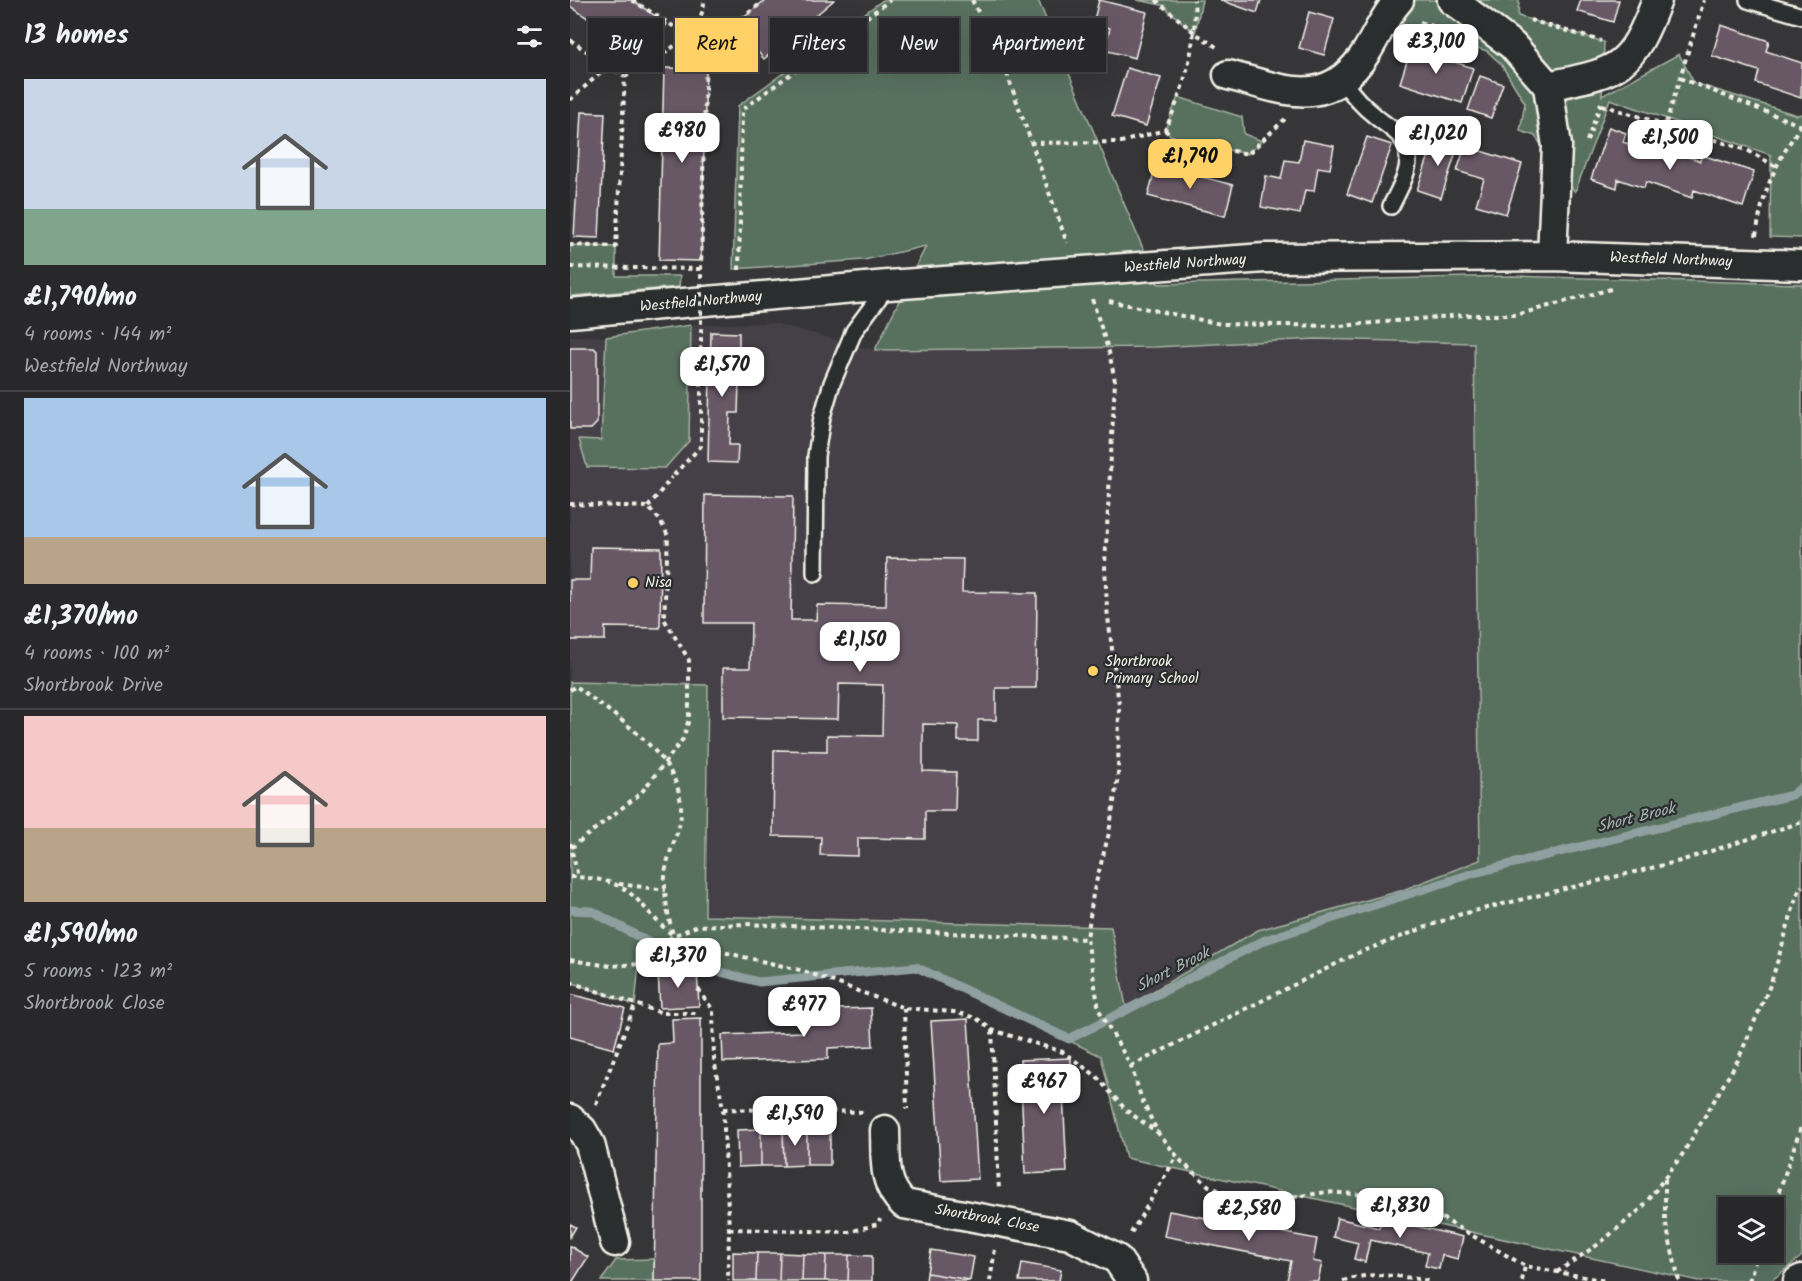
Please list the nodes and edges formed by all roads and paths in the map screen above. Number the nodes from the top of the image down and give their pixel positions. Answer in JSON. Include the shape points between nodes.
{"nodes":[{"id":1,"x":632,"y":0,"type":"edge"},
{"id":2,"x":704,"y":0,"type":"edge"},
{"id":3,"x":765,"y":0,"type":"edge"},
{"id":4,"x":890,"y":0,"type":"edge"},
{"id":5,"x":972,"y":0,"type":"edge"},
{"id":6,"x":1156,"y":0,"type":"edge"},
{"id":7,"x":1194,"y":0,"type":"edge"},
{"id":8,"x":1399,"y":0,"type":"edge"},
{"id":9,"x":1452,"y":0,"type":"edge"},
{"id":10,"x":1657,"y":0,"type":"edge"},
{"id":11,"x":1704,"y":0,"type":"edge"},
{"id":12,"x":1748,"y":0,"type":"edge"},
{"id":13,"x":1802,"y":16,"type":"edge"},
{"id":14,"x":742,"y":18,"type":"edge"},
{"id":15,"x":1528,"y":19,"type":"dead end"},
{"id":16,"x":675,"y":27,"type":"edge"},
{"id":17,"x":1195,"y":33,"type":"junction"},
{"id":18,"x":570,"y":40,"type":"edge"},
{"id":19,"x":588,"y":52,"type":"edge"},
{"id":20,"x":1632,"y":52,"type":"junction"},
{"id":21,"x":601,"y":72,"type":"edge"},
{"id":22,"x":617,"y":72,"type":"edge"},
{"id":23,"x":705,"y":72,"type":"edge"},
{"id":24,"x":1228,"y":75,"type":"joint"},
{"id":25,"x":625,"y":77,"type":"junction"},
{"id":26,"x":1680,"y":78,"type":"junction"},
{"id":27,"x":1342,"y":80,"type":"junction"},
{"id":28,"x":1548,"y":86,"type":"junction"},
{"id":29,"x":1304,"y":92,"type":"junction"},
{"id":30,"x":570,"y":100,"type":"edge"},
{"id":31,"x":1601,"y":104,"type":"dead end"},
{"id":32,"x":1666,"y":123,"type":"junction"},
{"id":33,"x":1801,"y":126,"type":"edge"},
{"id":34,"x":1165,"y":130,"type":"junction"},
{"id":35,"x":1030,"y":143,"type":"junction"},
{"id":36,"x":1775,"y":166,"type":"junction"},
{"id":37,"x":1391,"y":206,"type":"dead end"},
{"id":38,"x":570,"y":245,"type":"edge"},
{"id":39,"x":1552,"y":256,"type":"junction"},
{"id":40,"x":1752,"y":263,"type":"junction"},
{"id":41,"x":1802,"y":265,"type":"edge"},
{"id":42,"x":570,"y":267,"type":"edge"},
{"id":43,"x":701,"y":269,"type":"junction"},
{"id":44,"x":1078,"y":271,"type":"junction"},
{"id":45,"x":888,"y":285,"type":"junction"},
{"id":46,"x":1613,"y":289,"type":"dead end"},
{"id":47,"x":739,"y":298,"type":"junction"},
{"id":48,"x":570,"y":313,"type":"edge"},
{"id":49,"x":570,"y":504,"type":"edge"},
{"id":50,"x":648,"y":507,"type":"junction"},
{"id":51,"x":815,"y":573,"type":"dead end"},
{"id":52,"x":570,"y":690,"type":"edge"},
{"id":53,"x":664,"y":761,"type":"junction"},
{"id":54,"x":1802,"y":822,"type":"edge"},
{"id":55,"x":571,"y":846,"type":"edge"},
{"id":56,"x":570,"y":877,"type":"edge"},
{"id":57,"x":578,"y":878,"type":"junction"},
{"id":58,"x":618,"y":884,"type":"junction"},
{"id":59,"x":1802,"y":886,"type":"edge"},
{"id":60,"x":666,"y":890,"type":"junction"},
{"id":61,"x":673,"y":936,"type":"junction"},
{"id":62,"x":1087,"y":939,"type":"junction"},
{"id":63,"x":570,"y":960,"type":"edge"},
{"id":64,"x":570,"y":982,"type":"edge"},
{"id":65,"x":698,"y":989,"type":"dead end"},
{"id":66,"x":635,"y":1005,"type":"junction"},
{"id":67,"x":904,"y":1008,"type":"junction"},
{"id":68,"x":697,"y":1013,"type":"dead end"},
{"id":69,"x":992,"y":1030,"type":"junction"},
{"id":70,"x":1131,"y":1066,"type":"junction"},
{"id":71,"x":723,"y":1109,"type":"junction"},
{"id":72,"x":1802,"y":1124,"type":"edge"},
{"id":73,"x":576,"y":1125,"type":"edge"},
{"id":74,"x":885,"y":1130,"type":"junction"},
{"id":75,"x":1158,"y":1133,"type":"junction"},
{"id":76,"x":1177,"y":1156,"type":"junction"},
{"id":77,"x":1665,"y":1178,"type":"junction"},
{"id":78,"x":893,"y":1194,"type":"junction"},
{"id":79,"x":1777,"y":1197,"type":"edge"},
{"id":80,"x":1000,"y":1220,"type":"junction"},
{"id":81,"x":729,"y":1229,"type":"junction"},
{"id":82,"x":615,"y":1242,"type":"dead end"},
{"id":83,"x":1755,"y":1263,"type":"edge"},
{"id":84,"x":1526,"y":1266,"type":"junction"},
{"id":85,"x":1124,"y":1270,"type":"edge"},
{"id":86,"x":1556,"y":1272,"type":"junction"},
{"id":87,"x":1802,"y":1278,"type":"edge"},
{"id":88,"x":728,"y":1281,"type":"edge"},
{"id":89,"x":1343,"y":1281,"type":"edge"},
{"id":90,"x":1430,"y":1281,"type":"edge"},
{"id":91,"x":1522,"y":1281,"type":"edge"},
{"id":92,"x":1606,"y":1281,"type":"edge"},
{"id":93,"x":1679,"y":1281,"type":"edge"},
{"id":94,"x":1749,"y":1281,"type":"edge"},
{"id":95,"x":1798,"y":1281,"type":"edge"}],
"edges":[{"from":1,"to":16,"type":"path","bridge":true},
{"from":2,"to":25,"type":"path","via":[[699,20],[670,51]]},
{"from":3,"to":14,"type":"path"},
{"from":4,"to":47,"type":"path","via":[[742,110]]},
{"from":5,"to":35,"type":"path","via":[[1001,57]]},
{"from":6,"to":17,"type":"path"},
{"from":7,"to":17,"type":"path"},
{"from":8,"to":27,"type":"street","via":[[1366,52]]},
{"from":9,"to":28,"type":"street","via":[[1512,45]]},
{"from":10,"to":20,"type":"street"},
{"from":11,"to":26,"type":"path"},
{"from":12,"to":13,"type":"lane"},
{"from":15,"to":20,"type":"path"},
{"from":17,"to":24,"type":"path","via":[[1231,57]]},
{"from":17,"to":34,"type":"path"},
{"from":18,"to":19,"type":"path"},
{"from":20,"to":28,"type":"street","via":[[1605,74]]},
{"from":21,"to":30,"type":"path"},
{"from":22,"to":25,"type":"path"},
{"from":23,"to":43,"type":"path","bridge":true},
{"from":24,"to":29,"type":"street"},
{"from":25,"to":38,"type":"path","via":[[616,247]]},
{"from":26,"to":32,"type":"path"},
{"from":26,"to":33,"type":"path"},
{"from":27,"to":29,"type":"street","via":[[1322,90]]},
{"from":27,"to":37,"type":"lane","via":[[1355,98],[1406,142],[1404,178]]},
{"from":28,"to":39,"type":"street","via":[[1557,146]]},
{"from":29,"to":34,"type":"path","via":[[1299,106],[1248,154],[1174,139]]},
{"from":31,"to":32,"type":"path"},
{"from":32,"to":36,"type":"path","via":[[1747,150]]},
{"from":33,"to":36,"type":"path"},
{"from":34,"to":35,"type":"path","via":[[1121,142]]},
{"from":35,"to":44,"type":"path"},
{"from":36,"to":40,"type":"path","via":[[1762,195]]},
{"from":39,"to":40,"type":"street","name":"Westfield Northway"},
{"from":39,"to":44,"type":"street","name":"Westfield Northway","via":[[1265,258]]},
{"from":40,"to":41,"type":"street","name":"Westfield Northway"},
{"from":42,"to":43,"type":"path"},
{"from":43,"to":50,"type":"path","bridge":true,"via":[[701,446]]},
{"from":44,"to":45,"type":"street","name":"Westfield Northway"},
{"from":45,"to":47,"type":"street","name":"Westfield Northway"},
{"from":45,"to":51,"type":"lane","via":[[854,331],[822,417],[816,456]]},
{"from":46,"to":62,"type":"path","via":[[1516,315],[1462,315],[1341,326],[1221,324],[1092,297],[1115,381],[1105,565],[1119,705],[1118,776]]},
{"from":47,"to":48,"type":"street","name":"Westfield Northway"},
{"from":49,"to":50,"type":"path"},
{"from":50,"to":53,"type":"path","via":[[668,536],[664,619],[689,660],[689,719],[683,739]]},
{"from":52,"to":53,"type":"path","via":[[576,686]]},
{"from":53,"to":55,"type":"path","via":[[641,793]]},
{"from":53,"to":60,"type":"path","via":[[681,800],[680,821],[665,874]]},
{"from":54,"to":70,"type":"path","via":[[1680,861],[1458,915],[1358,953]]},
{"from":55,"to":57,"type":"path"},
{"from":56,"to":57,"type":"path"},
{"from":57,"to":58,"type":"path"},
{"from":58,"to":60,"type":"path"},
{"from":58,"to":61,"type":"path","via":[[640,900]]},
{"from":59,"to":77,"type":"path","via":[[1771,983],[1738,1060]]},
{"from":60,"to":61,"type":"path"},
{"from":61,"to":62,"type":"path","via":[[697,926],[745,924]]},
{"from":61,"to":63,"type":"path","via":[[639,964],[610,966]]},
{"from":61,"to":67,"type":"path","via":[[684,943],[804,971]]},
{"from":62,"to":70,"type":"path","via":[[1099,1010]]},
{"from":64,"to":66,"type":"path"},
{"from":65,"to":71,"type":"path","via":[[713,1010],[714,1059]]},
{"from":66,"to":68,"type":"path","via":[[662,1013]]},
{"from":66,"to":73,"type":"path","via":[[609,1074]]},
{"from":67,"to":69,"type":"path","via":[[965,1015]]},
{"from":67,"to":74,"type":"path","via":[[908,1130]]},
{"from":69,"to":75,"type":"path","via":[[1063,1052],[1095,1075],[1127,1112]]},
{"from":69,"to":80,"type":"path"},
{"from":70,"to":75,"type":"path"},
{"from":71,"to":74,"type":"path","via":[[885,1112]]},
{"from":71,"to":81,"type":"path"},
{"from":72,"to":79,"type":"path"},
{"from":73,"to":82,"type":"street","via":[[590,1144]]},
{"from":74,"to":78,"type":"street","via":[[886,1172]]},
{"from":75,"to":76,"type":"path"},
{"from":76,"to":84,"type":"path","via":[[1209,1186],[1235,1197],[1280,1198],[1327,1192],[1380,1196],[1435,1214]]},
{"from":76,"to":85,"type":"path"},
{"from":77,"to":86,"type":"path","via":[[1642,1208],[1600,1243]]},
{"from":77,"to":93,"type":"path","via":[[1665,1220]]},
{"from":78,"to":80,"type":"street","name":"Shortbrook Close","via":[[904,1204],[920,1208]]},
{"from":78,"to":81,"type":"path","via":[[878,1224],[849,1232]]},
{"from":80,"to":85,"type":"street","name":"Shortbrook Close","via":[[1070,1235]]},
{"from":81,"to":88,"type":"path"},
{"from":83,"to":94,"type":"path"},
{"from":84,"to":86,"type":"path"},
{"from":84,"to":91,"type":"path"},
{"from":86,"to":92,"type":"path"},
{"from":87,"to":95,"type":"street"},
{"from":89,"to":90,"type":"path","via":[[1366,1275]]}]}
